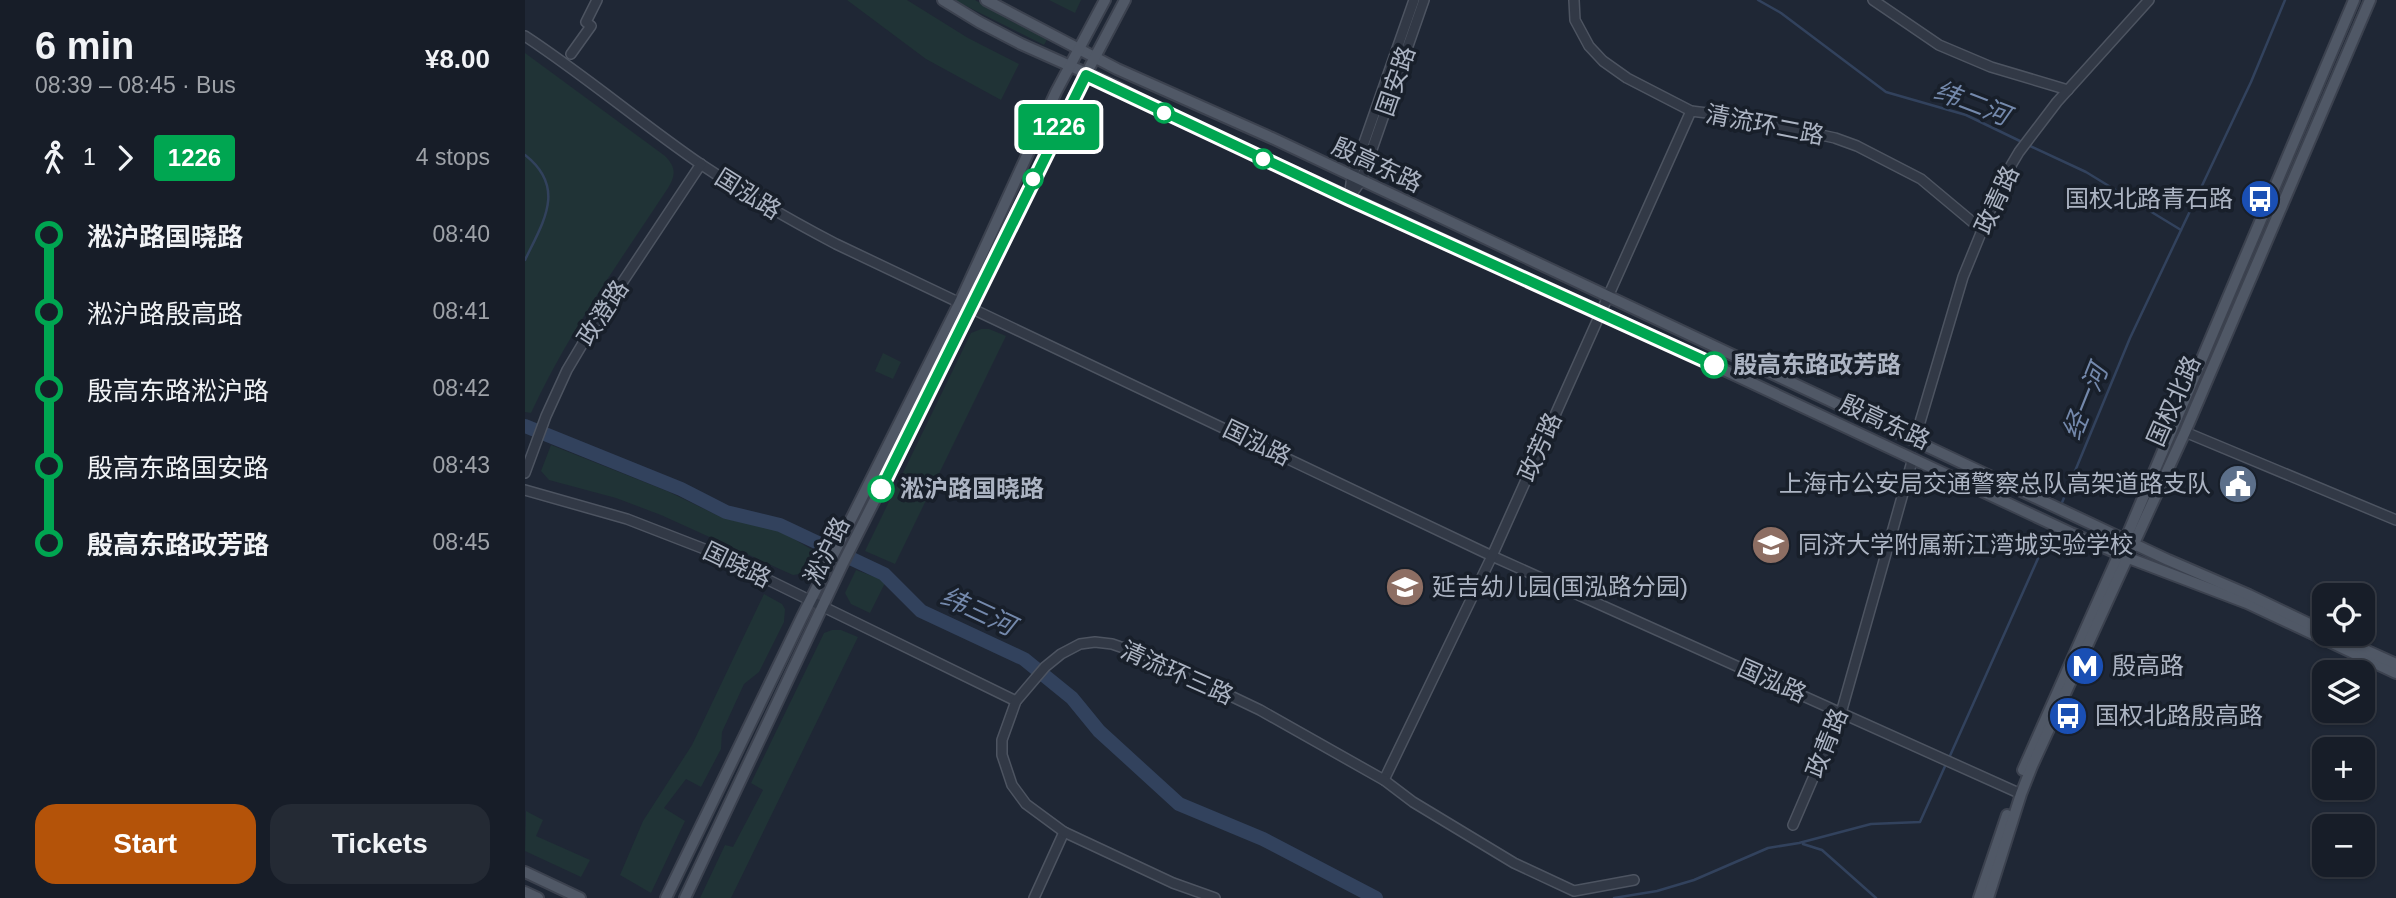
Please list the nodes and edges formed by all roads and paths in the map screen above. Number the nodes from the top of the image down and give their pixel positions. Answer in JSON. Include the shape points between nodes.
{"nodes":[{"id":1,"x":597,"y":0,"type":"edge"},
{"id":2,"x":943,"y":0,"type":"edge"},
{"id":3,"x":986,"y":0,"type":"edge"},
{"id":4,"x":1105,"y":0,"type":"edge"},
{"id":5,"x":1125,"y":0,"type":"edge"},
{"id":6,"x":1414,"y":0,"type":"edge"},
{"id":7,"x":1424,"y":0,"type":"edge"},
{"id":8,"x":1873,"y":0,"type":"edge"},
{"id":9,"x":2150,"y":0,"type":"edge"},
{"id":10,"x":2354,"y":0,"type":"edge"},
{"id":11,"x":2369,"y":0,"type":"edge"},
{"id":12,"x":1574,"y":3,"type":"edge"},
{"id":13,"x":525,"y":36,"type":"edge"},
{"id":14,"x":1080,"y":49,"type":"junction"},
{"id":15,"x":571,"y":54,"type":"dead end"},
{"id":16,"x":1096,"y":57,"type":"junction"},
{"id":17,"x":1070,"y":67,"type":"junction"},
{"id":18,"x":1086,"y":75,"type":"junction"},
{"id":19,"x":2068,"y":90,"type":"junction"},
{"id":20,"x":1691,"y":111,"type":"junction"},
{"id":21,"x":701,"y":164,"type":"junction"},
{"id":22,"x":1357,"y":179,"type":"junction"},
{"id":23,"x":1349,"y":199,"type":"junction"},
{"id":24,"x":1982,"y":230,"type":"junction"},
{"id":25,"x":1609,"y":297,"type":"junction"},
{"id":26,"x":960,"y":302,"type":"junction"},
{"id":27,"x":972,"y":307,"type":"junction"},
{"id":28,"x":1602,"y":313,"type":"junction"},
{"id":29,"x":2185,"y":432,"type":"junction"},
{"id":30,"x":1915,"y":439,"type":"junction"},
{"id":31,"x":1913,"y":458,"type":"junction"},
{"id":32,"x":525,"y":473,"type":"edge"},
{"id":33,"x":525,"y":490,"type":"edge"},
{"id":34,"x":2396,"y":520,"type":"edge"},
{"id":35,"x":2129,"y":540,"type":"junction"},
{"id":36,"x":1492,"y":556,"type":"junction"},
{"id":37,"x":2122,"y":556,"type":"junction"},
{"id":38,"x":810,"y":600,"type":"junction"},
{"id":39,"x":823,"y":606,"type":"junction"},
{"id":40,"x":2312,"y":625,"type":"edge"},
{"id":41,"x":2356,"y":646,"type":"edge"},
{"id":42,"x":2396,"y":664,"type":"edge"},
{"id":43,"x":2396,"y":673,"type":"edge"},
{"id":44,"x":1016,"y":702,"type":"junction"},
{"id":45,"x":1842,"y":713,"type":"junction"},
{"id":46,"x":1384,"y":780,"type":"junction"},
{"id":47,"x":2018,"y":793,"type":"junction"},
{"id":48,"x":1793,"y":825,"type":"dead end"},
{"id":49,"x":1064,"y":832,"type":"junction"},
{"id":50,"x":525,"y":872,"type":"edge"},
{"id":51,"x":1634,"y":880,"type":"dead end"},
{"id":52,"x":525,"y":892,"type":"edge"},
{"id":53,"x":538,"y":898,"type":"edge"},
{"id":54,"x":580,"y":898,"type":"edge"},
{"id":55,"x":666,"y":898,"type":"edge"},
{"id":56,"x":685,"y":898,"type":"edge"},
{"id":57,"x":1034,"y":898,"type":"edge"},
{"id":58,"x":1215,"y":898,"type":"edge"},
{"id":59,"x":1979,"y":898,"type":"edge"},
{"id":60,"x":1988,"y":898,"type":"edge"}],
"edges":[{"from":1,"to":15,"type":"street","via":[[586,22],[591,26]]},
{"from":2,"to":17,"type":"main road","name":"殷高东路"},
{"from":3,"to":14,"type":"main road","name":"殷高东路"},
{"from":4,"to":14,"type":"main road","name":"淞沪路"},
{"from":5,"to":16,"type":"main road","name":"淞沪路"},
{"from":6,"to":22,"type":"street","name":"国安路"},
{"from":7,"to":22,"type":"street","name":"国安路"},
{"from":8,"to":19,"type":"street","via":[[1939,45],[1991,67]]},
{"from":9,"to":19,"type":"street","name":"政青路"},
{"from":10,"to":35,"type":"main road","name":"国权北路"},
{"from":11,"to":29,"type":"main road","name":"国权北路"},
{"from":12,"to":20,"type":"street","name":"清流环二路","via":[[1576,20],[1603,61]]},
{"from":13,"to":21,"type":"street","name":"国泓路"},
{"from":14,"to":16,"type":"main road","name":"殷高东路"},
{"from":14,"to":17,"type":"main road","name":"淞沪路"},
{"from":16,"to":18,"type":"main road","name":"淞沪路"},
{"from":16,"to":22,"type":"main road","name":"殷高东路"},
{"from":17,"to":18,"type":"main road","name":"殷高东路"},
{"from":17,"to":26,"type":"main road","name":"淞沪路"},
{"from":18,"to":23,"type":"main road","name":"殷高东路"},
{"from":18,"to":27,"type":"main road","name":"淞沪路"},
{"from":19,"to":24,"type":"street","name":"政青路","via":[[2019,152]]},
{"from":20,"to":24,"type":"street","name":"清流环二路","via":[[1739,117],[1857,146],[1921,179]]},
{"from":20,"to":25,"type":"street","name":"政芳路"},
{"from":21,"to":26,"type":"street","name":"国泓路","via":[[797,224]]},
{"from":21,"to":32,"type":"street","name":"政澄路","via":[[567,370]]},
{"from":22,"to":23,"type":"street","name":"国安路"},
{"from":22,"to":25,"type":"main road","name":"殷高东路"},
{"from":23,"to":28,"type":"main road","name":"殷高东路"},
{"from":24,"to":30,"type":"street","name":"政青路","via":[[1963,277]]},
{"from":25,"to":28,"type":"street","name":"政芳路"},
{"from":25,"to":30,"type":"main road","name":"殷高东路"},
{"from":26,"to":27,"type":"street","name":"国泓路"},
{"from":26,"to":38,"type":"main road","name":"淞沪路"},
{"from":27,"to":36,"type":"street","name":"国泓路"},
{"from":27,"to":39,"type":"main road","name":"淞沪路"},
{"from":28,"to":31,"type":"main road","name":"殷高东路"},
{"from":28,"to":36,"type":"street","name":"政芳路"},
{"from":29,"to":34,"type":"street"},
{"from":29,"to":35,"type":"main road","name":"国权北路"},
{"from":30,"to":35,"type":"main road","name":"殷高东路"},
{"from":31,"to":37,"type":"main road","name":"殷高东路"},
{"from":31,"to":45,"type":"street","name":"政青路"},
{"from":33,"to":38,"type":"street","name":"国晓路","via":[[668,533]]},
{"from":35,"to":37,"type":"main road","name":"国权北路"},
{"from":35,"to":40,"type":"main road"},
{"from":36,"to":45,"type":"street","name":"国泓路"},
{"from":36,"to":46,"type":"street","name":"政芳路"},
{"from":37,"to":43,"type":"main road","via":[[2247,603]]},
{"from":37,"to":47,"type":"main road","name":"国权北路"},
{"from":38,"to":39,"type":"street","name":"国晓路"},
{"from":38,"to":55,"type":"main road","name":"淞沪路"},
{"from":39,"to":44,"type":"street","name":"国晓路"},
{"from":39,"to":56,"type":"main road","name":"淞沪路"},
{"from":41,"to":42,"type":"main road"},
{"from":44,"to":46,"type":"street","name":"清流环三路","via":[[1061,654],[1080,644],[1112,644],[1260,710]]},
{"from":44,"to":49,"type":"street","name":"清流环三路","via":[[1002,740],[1004,764],[1026,804]]},
{"from":45,"to":47,"type":"street","name":"国泓路"},
{"from":45,"to":48,"type":"street","name":"政青路"},
{"from":46,"to":51,"type":"street","name":"清流环三路","via":[[1514,863],[1574,891]]},
{"from":47,"to":59,"type":"main road","name":"国权北路"},
{"from":47,"to":60,"type":"main road","name":"国权北路"},
{"from":49,"to":57,"type":"street"},
{"from":49,"to":58,"type":"street","name":"清流环三路"},
{"from":50,"to":54,"type":"main road"},
{"from":52,"to":53,"type":"main road"}]}
